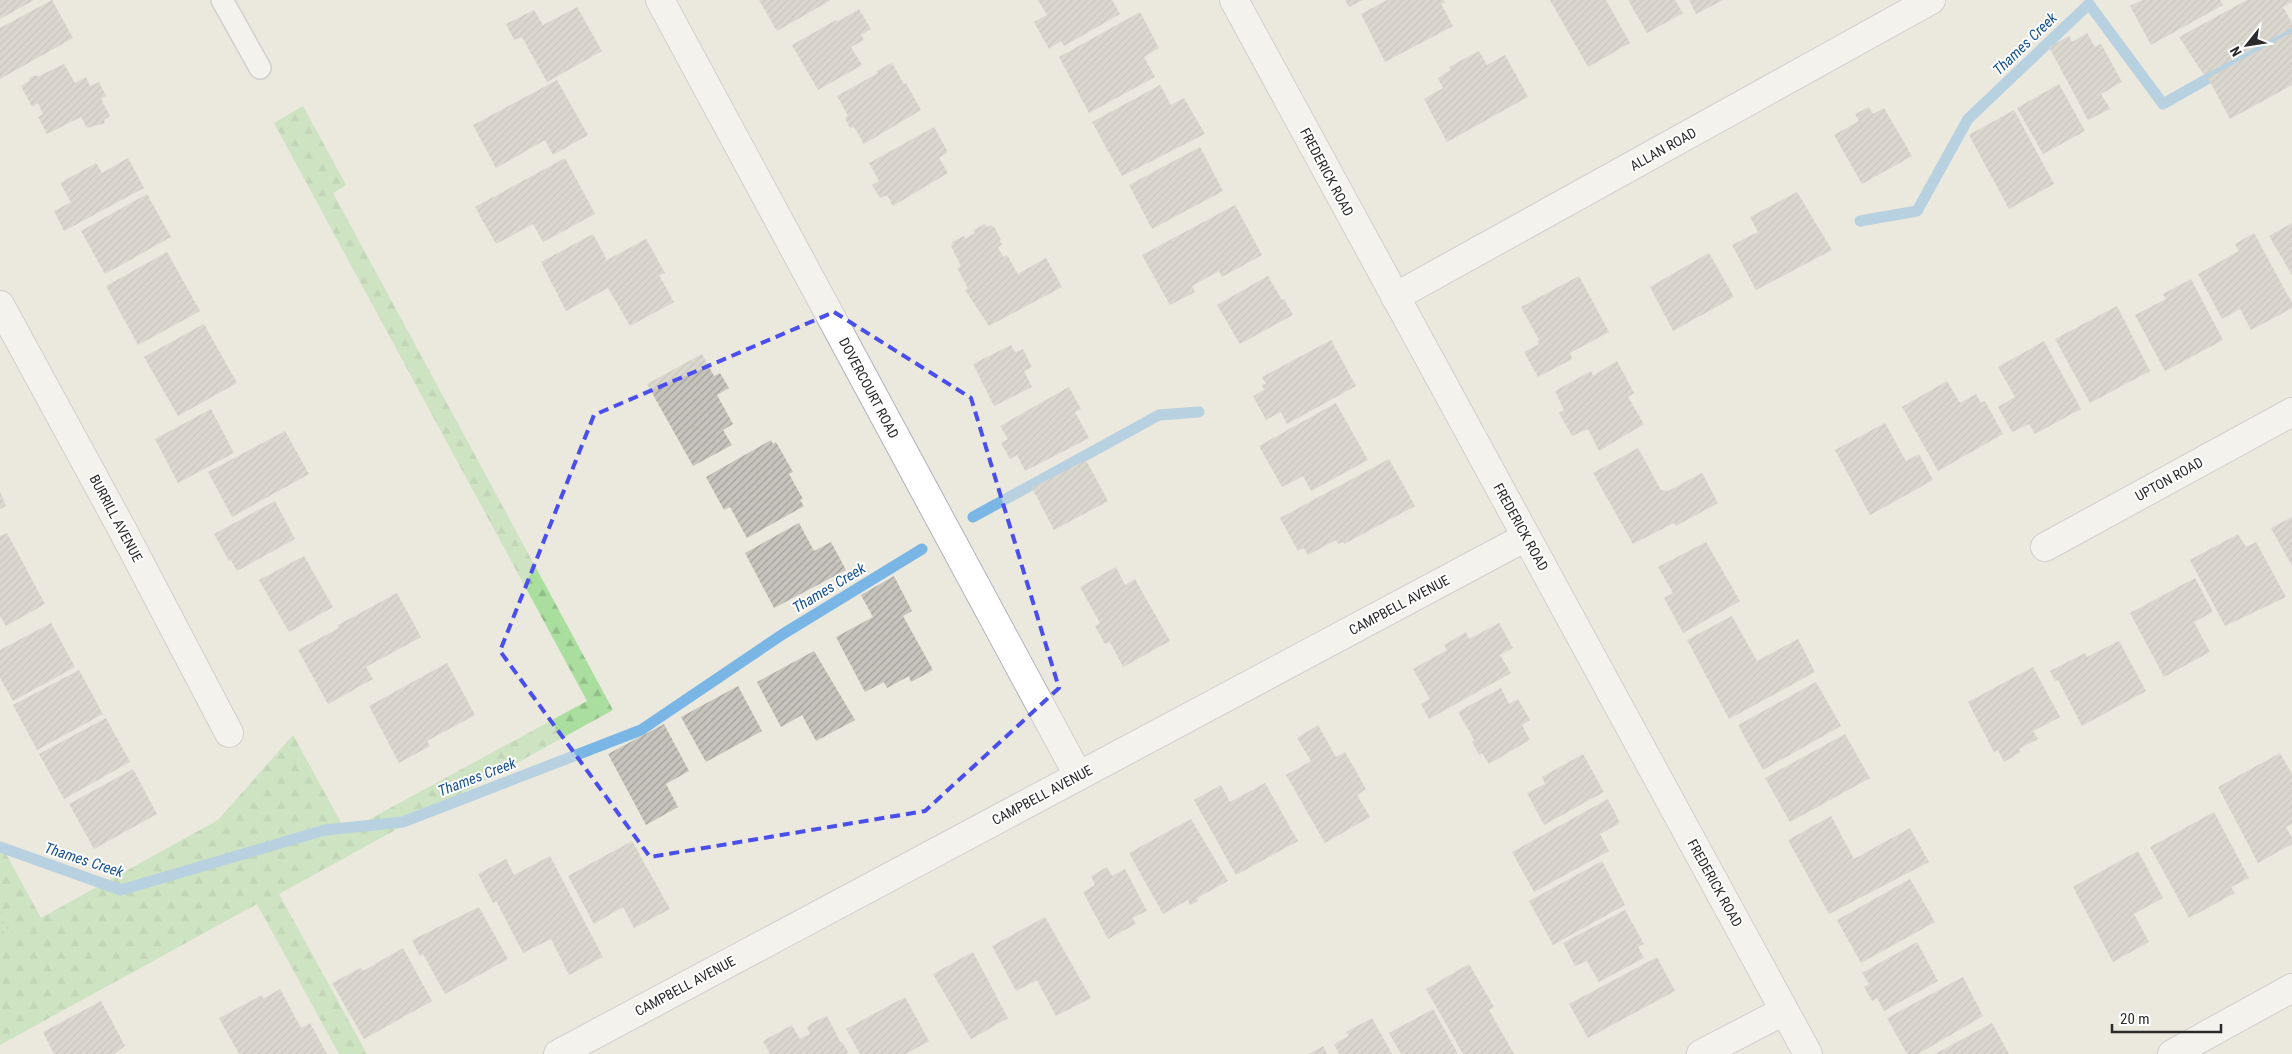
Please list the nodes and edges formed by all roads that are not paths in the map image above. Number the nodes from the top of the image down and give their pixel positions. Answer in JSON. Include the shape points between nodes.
{"nodes":[{"id":1,"x":222,"y":0,"type":"edge"},
{"id":2,"x":660,"y":0,"type":"edge"},
{"id":3,"x":1234,"y":0,"type":"edge"},
{"id":4,"x":1931,"y":0,"type":"edge"},
{"id":5,"x":260,"y":68,"type":"dead end"},
{"id":6,"x":1395,"y":297,"type":"junction"},
{"id":7,"x":0,"y":305,"type":"edge"},
{"id":8,"x":2292,"y":412,"type":"edge"},
{"id":9,"x":1526,"y":537,"type":"junction"},
{"id":10,"x":2045,"y":547,"type":"dead end"},
{"id":11,"x":229,"y":733,"type":"dead end"},
{"id":12,"x":1078,"y":775,"type":"junction"},
{"id":13,"x":2292,"y":988,"type":"edge"},
{"id":14,"x":1784,"y":1011,"type":"junction"},
{"id":15,"x":558,"y":1054,"type":"edge"},
{"id":16,"x":1701,"y":1054,"type":"edge"},
{"id":17,"x":1808,"y":1054,"type":"edge"},
{"id":18,"x":2172,"y":1054,"type":"edge"}],
"edges":[{"from":1,"to":5,"type":"lane"},
{"from":2,"to":12,"type":"street","name":"DOVERCOURT ROAD"},
{"from":3,"to":6,"type":"street","name":"FREDERICK ROAD"},
{"from":4,"to":6,"type":"street","name":"ALLAN ROAD"},
{"from":6,"to":9,"type":"street","name":"FREDERICK ROAD"},
{"from":7,"to":11,"type":"street","name":"BURRILL AVENUE"},
{"from":8,"to":10,"type":"street","name":"UPTON ROAD"},
{"from":9,"to":12,"type":"street","name":"CAMPBELL AVENUE"},
{"from":9,"to":14,"type":"street","name":"FREDERICK ROAD"},
{"from":12,"to":15,"type":"street","name":"CAMPBELL AVENUE"},
{"from":13,"to":18,"type":"street"},
{"from":14,"to":16,"type":"street"},
{"from":14,"to":17,"type":"street","name":"FREDERICK ROAD"}]}
